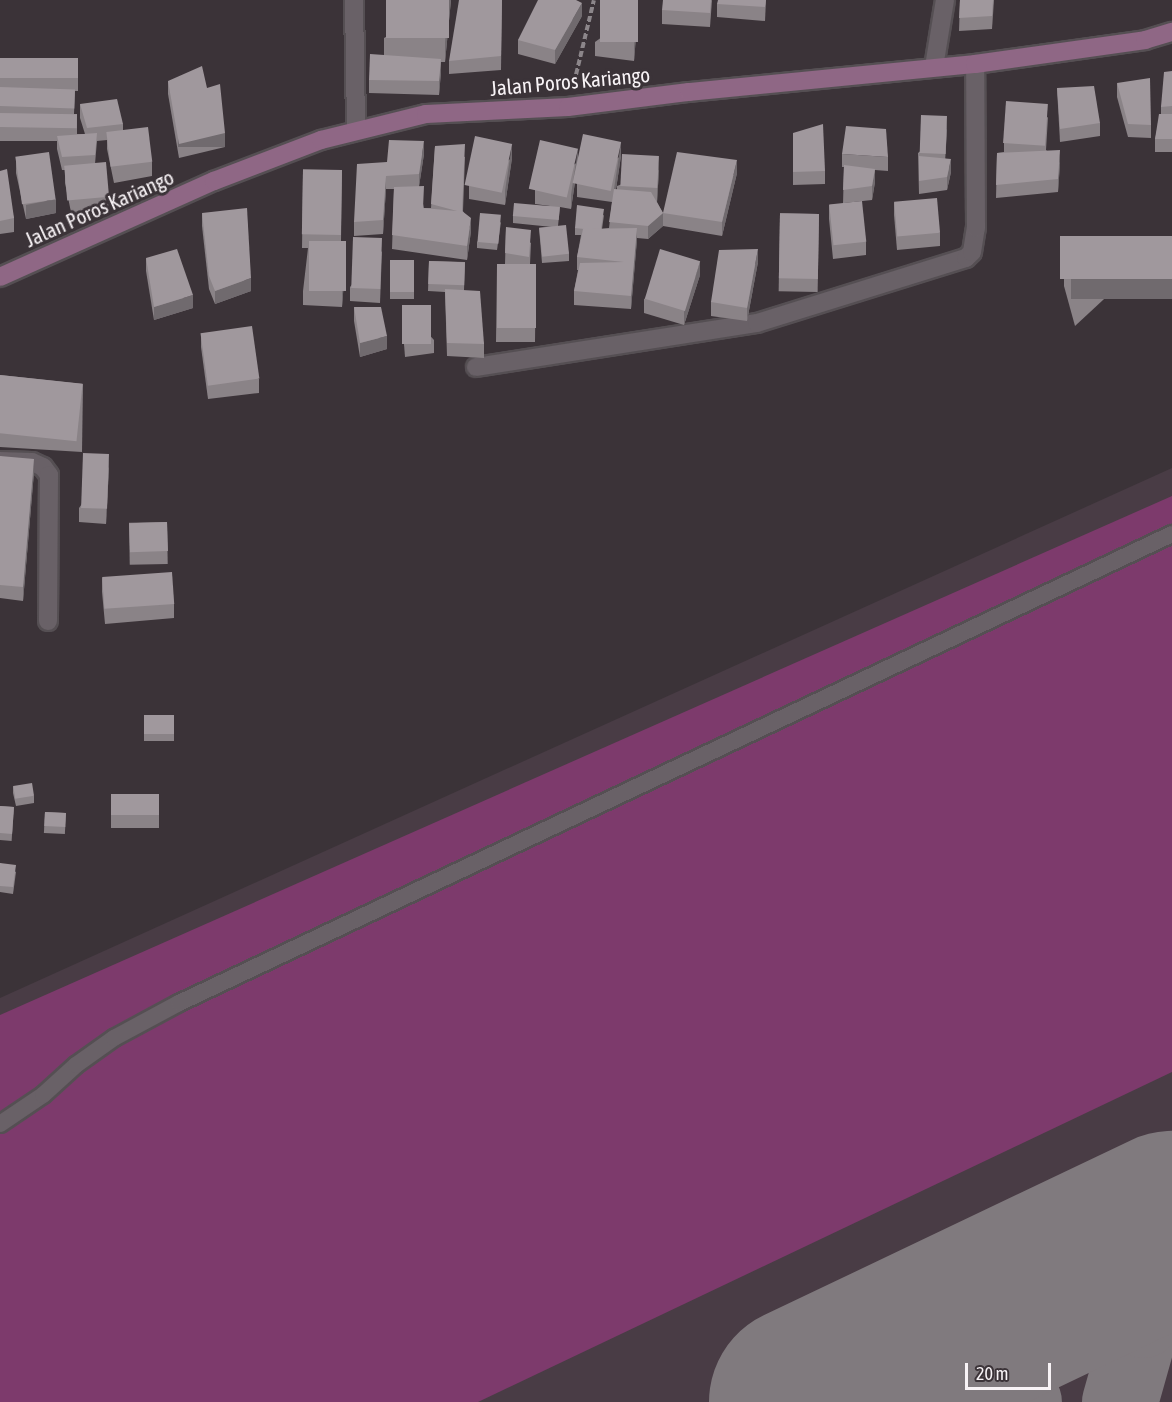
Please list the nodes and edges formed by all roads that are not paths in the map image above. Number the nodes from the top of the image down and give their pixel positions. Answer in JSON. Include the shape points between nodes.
{"nodes":[{"id":1,"x":354,"y":0,"type":"edge"},
{"id":2,"x":945,"y":0,"type":"edge"},
{"id":3,"x":1172,"y":32,"type":"edge"},
{"id":4,"x":975,"y":64,"type":"junction"},
{"id":5,"x":934,"y":67,"type":"junction"},
{"id":6,"x":356,"y":129,"type":"junction"},
{"id":7,"x":0,"y":277,"type":"edge"},
{"id":8,"x":476,"y":367,"type":"dead end"},
{"id":9,"x":0,"y":461,"type":"edge"},
{"id":10,"x":1172,"y":534,"type":"edge"},
{"id":11,"x":48,"y":621,"type":"dead end"},
{"id":12,"x":0,"y":1124,"type":"edge"}],
"edges":[{"from":1,"to":6,"type":"street"},
{"from":2,"to":5,"type":"street"},
{"from":3,"to":4,"type":"main road","name":"Jalan Poros Kariango","via":[[1145,40]]},
{"from":4,"to":5,"type":"main road","name":"Jalan Poros Kariango"},
{"from":4,"to":8,"type":"street","via":[[976,228],[972,252],[966,258],[757,323]]},
{"from":5,"to":6,"type":"main road","name":"Jalan Poros Kariango","via":[[568,107],[426,114]]},
{"from":6,"to":7,"type":"main road","name":"Jalan Poros Kariango","via":[[214,181]]},
{"from":9,"to":11,"type":"street","via":[[32,462],[49,475]]},
{"from":10,"to":12,"type":"lane","via":[[178,1004],[114,1038]]}]}
